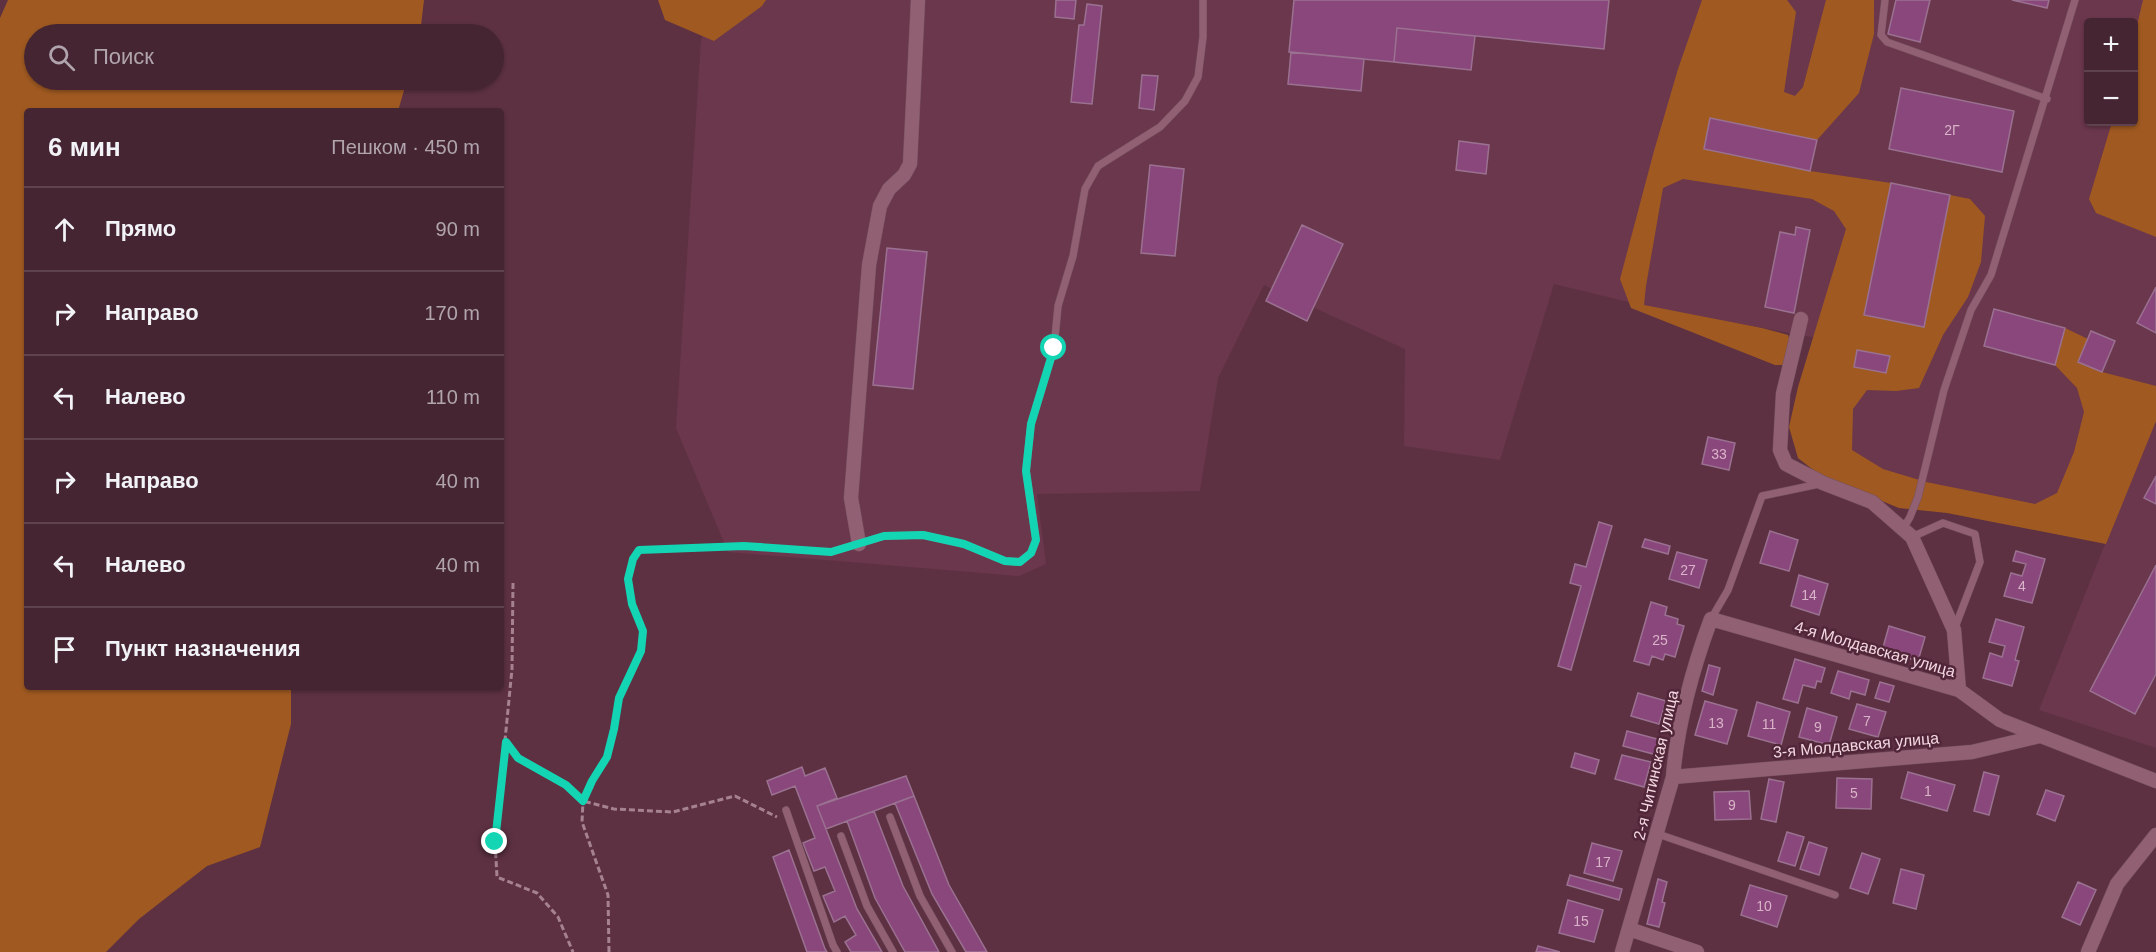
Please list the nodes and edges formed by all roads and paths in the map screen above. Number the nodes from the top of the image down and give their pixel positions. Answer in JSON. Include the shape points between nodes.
{"nodes":[{"id":1,"x":918,"y":0,"type":"edge"},
{"id":2,"x":1203,"y":0,"type":"edge"},
{"id":3,"x":1885,"y":0,"type":"edge"},
{"id":4,"x":2075,"y":0,"type":"edge"},
{"id":5,"x":2047,"y":99,"type":"junction"},
{"id":6,"x":1801,"y":319,"type":"dead end"},
{"id":7,"x":1823,"y":483,"type":"junction"},
{"id":8,"x":1907,"y":533,"type":"junction"},
{"id":9,"x":859,"y":544,"type":"junction"},
{"id":10,"x":831,"y":552,"type":"joint"},
{"id":11,"x":513,"y":583,"type":"dead end"},
{"id":12,"x":1711,"y":619,"type":"junction"},
{"id":13,"x":1954,"y":630,"type":"junction"},
{"id":14,"x":1959,"y":690,"type":"junction"},
{"id":15,"x":2040,"y":736,"type":"junction"},
{"id":16,"x":506,"y":742,"type":"junction"},
{"id":17,"x":1673,"y":777,"type":"junction"},
{"id":18,"x":2156,"y":781,"type":"edge"},
{"id":19,"x":583,"y":801,"type":"junction"},
{"id":20,"x":786,"y":810,"type":"dead end"},
{"id":21,"x":890,"y":817,"type":"dead end"},
{"id":22,"x":790,"y":823,"type":"junction"},
{"id":23,"x":1658,"y":834,"type":"junction"},
{"id":24,"x":2156,"y":835,"type":"edge"},
{"id":25,"x":841,"y":836,"type":"dead end"},
{"id":26,"x":1835,"y":895,"type":"dead end"},
{"id":27,"x":1629,"y":929,"type":"junction"},
{"id":28,"x":573,"y":952,"type":"edge"},
{"id":29,"x":609,"y":952,"type":"edge"},
{"id":30,"x":837,"y":952,"type":"edge"},
{"id":31,"x":893,"y":952,"type":"edge"},
{"id":32,"x":952,"y":952,"type":"edge"},
{"id":33,"x":1622,"y":952,"type":"edge"},
{"id":34,"x":1697,"y":952,"type":"edge"},
{"id":35,"x":2088,"y":952,"type":"edge"}],
"edges":[{"from":1,"to":9,"type":"street","via":[[910,164],[880,206],[869,265],[851,498]]},
{"from":2,"to":9,"type":"lane","via":[[1198,77],[1185,101],[1160,126],[1098,166],[1085,189],[1073,256],[1058,306],[1054,348],[1031,424],[1026,471],[1036,540],[1031,553],[1020,562],[1005,561],[964,544],[923,535],[884,536]]},
{"from":3,"to":5,"type":"lane","via":[[1881,35],[1887,42]]},
{"from":4,"to":5,"type":"lane"},
{"from":5,"to":8,"type":"lane","via":[[1991,275],[1971,310],[1944,390]]},
{"from":6,"to":7,"type":"street","via":[[1783,394],[1780,450],[1786,464]]},
{"from":7,"to":8,"type":"street","via":[[1872,502]]},
{"from":7,"to":12,"type":"lane","via":[[1762,496],[1728,590]]},
{"from":8,"to":13,"type":"street"},
{"from":8,"to":13,"type":"lane","via":[[1943,523],[1975,534],[1980,562]]},
{"from":9,"to":10,"type":"lane"},
{"from":10,"to":19,"type":"path","via":[[744,546],[639,550],[628,579],[632,604],[643,631],[641,651],[619,698],[607,757]]},
{"from":11,"to":16,"type":"path"},
{"from":12,"to":14,"type":"street","name":"4-я Молдавская улица"},
{"from":12,"to":17,"type":"street","name":"2-я Читинская улица","via":[[1687,701]]},
{"from":13,"to":14,"type":"street"},
{"from":14,"to":15,"type":"street","name":"4-я Молдавская улица","via":[[2000,720]]},
{"from":15,"to":17,"type":"street","name":"3-я Молдавская улица","via":[[1972,752]]},
{"from":15,"to":18,"type":"street","name":"4-я Молдавская улица"},
{"from":16,"to":19,"type":"path","via":[[518,758],[566,785]]},
{"from":16,"to":28,"type":"path","via":[[495,842],[497,877],[537,893],[558,917]]},
{"from":17,"to":23,"type":"street","name":"2-я Читинская улица"},
{"from":19,"to":22,"type":"path","via":[[614,809],[673,812],[735,796]]},
{"from":19,"to":29,"type":"path","via":[[582,822],[608,895]]},
{"from":20,"to":22,"type":"lane"},
{"from":21,"to":32,"type":"lane","via":[[920,896]]},
{"from":22,"to":30,"type":"lane"},
{"from":23,"to":26,"type":"lane"},
{"from":23,"to":27,"type":"street","name":"2-я Читинская улица"},
{"from":24,"to":35,"type":"street","via":[[2118,884]]},
{"from":25,"to":31,"type":"lane","via":[[867,906]]},
{"from":27,"to":33,"type":"street","name":"2-я Читинская улица"},
{"from":27,"to":34,"type":"street"}]}
